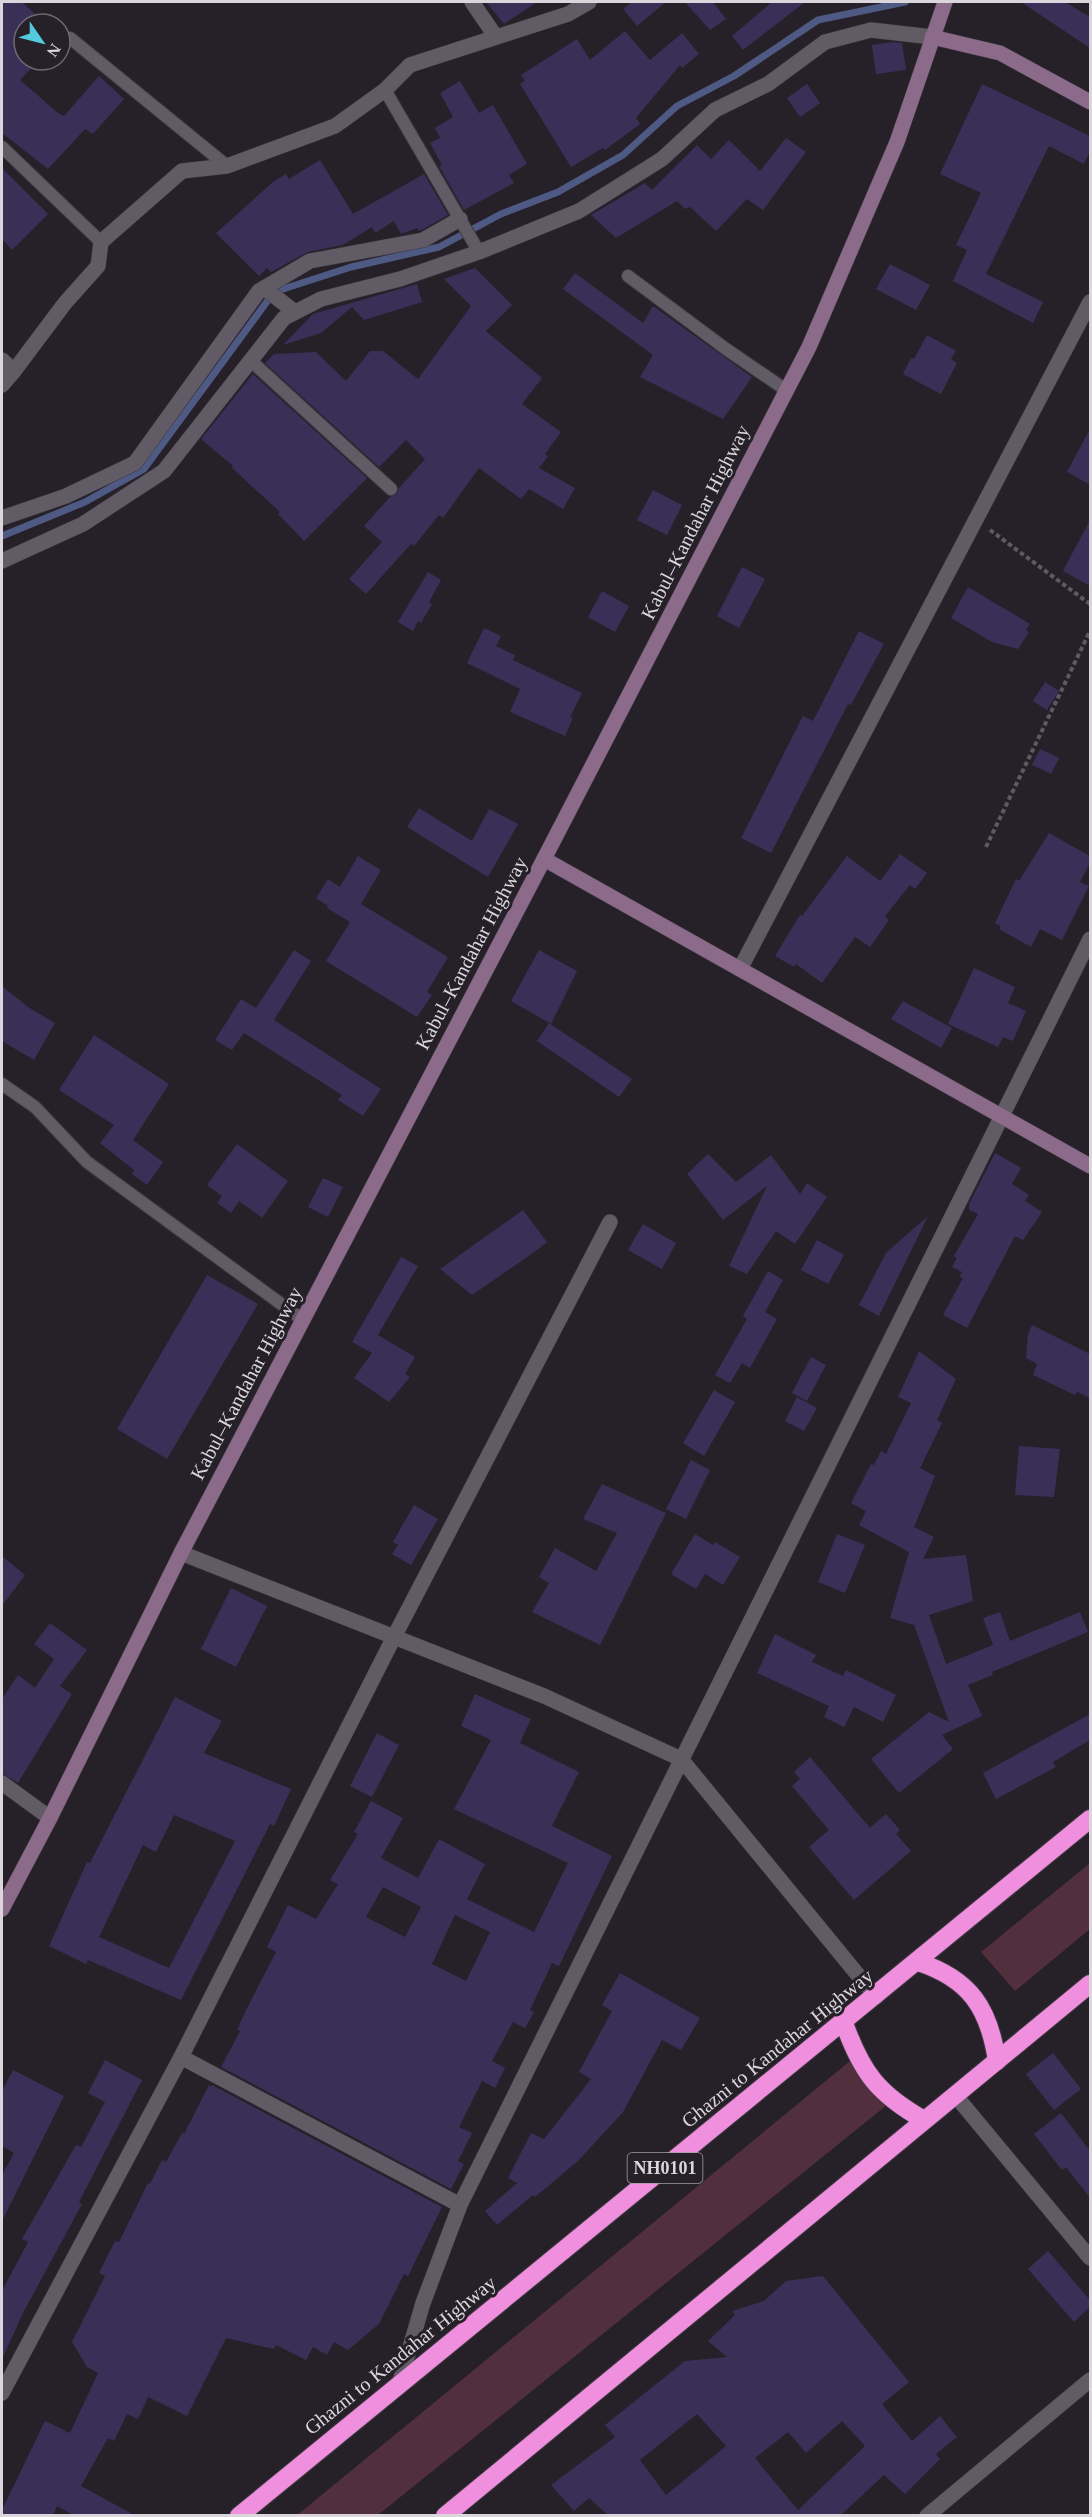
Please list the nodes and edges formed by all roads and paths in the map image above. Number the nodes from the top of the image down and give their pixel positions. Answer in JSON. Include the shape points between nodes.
{"nodes":[{"id":1,"x":472,"y":2,"type":"edge"},
{"id":2,"x":588,"y":2,"type":"edge"},
{"id":3,"x":945,"y":2,"type":"edge"},
{"id":4,"x":496,"y":37,"type":"junction"},
{"id":5,"x":932,"y":37,"type":"junction"},
{"id":6,"x":72,"y":40,"type":"edge"},
{"id":7,"x":385,"y":90,"type":"junction"},
{"id":8,"x":1090,"y":102,"type":"edge"},
{"id":9,"x":2,"y":147,"type":"edge"},
{"id":10,"x":227,"y":166,"type":"junction"},
{"id":11,"x":460,"y":219,"type":"junction"},
{"id":12,"x":101,"y":242,"type":"junction"},
{"id":13,"x":477,"y":248,"type":"junction"},
{"id":14,"x":628,"y":276,"type":"dead end"},
{"id":15,"x":264,"y":288,"type":"junction"},
{"id":16,"x":1090,"y":302,"type":"edge"},
{"id":17,"x":295,"y":312,"type":"junction"},
{"id":18,"x":2,"y":360,"type":"edge"},
{"id":19,"x":250,"y":360,"type":"junction"},
{"id":20,"x":14,"y":371,"type":"junction"},
{"id":21,"x":2,"y":385,"type":"edge"},
{"id":22,"x":786,"y":390,"type":"junction"},
{"id":23,"x":135,"y":463,"type":"junction"},
{"id":24,"x":151,"y":480,"type":"junction"},
{"id":25,"x":391,"y":489,"type":"dead end"},
{"id":26,"x":2,"y":518,"type":"edge"},
{"id":27,"x":976,"y":520,"type":"junction"},
{"id":28,"x":2,"y":561,"type":"edge"},
{"id":29,"x":1090,"y":604,"type":"edge"},
{"id":30,"x":1090,"y":631,"type":"edge"},
{"id":31,"x":986,"y":847,"type":"dead end"},
{"id":32,"x":544,"y":859,"type":"junction"},
{"id":33,"x":1090,"y":939,"type":"edge"},
{"id":34,"x":740,"y":969,"type":"junction"},
{"id":35,"x":2,"y":1084,"type":"edge"},
{"id":36,"x":1003,"y":1117,"type":"junction"},
{"id":37,"x":1090,"y":1166,"type":"edge"},
{"id":38,"x":610,"y":1222,"type":"dead end"},
{"id":39,"x":303,"y":1320,"type":"junction"},
{"id":40,"x":181,"y":1553,"type":"junction"},
{"id":41,"x":394,"y":1637,"type":"junction"},
{"id":42,"x":681,"y":1760,"type":"junction"},
{"id":43,"x":2,"y":1783,"type":"edge"},
{"id":44,"x":50,"y":1818,"type":"junction"},
{"id":45,"x":1090,"y":1820,"type":"edge"},
{"id":46,"x":2,"y":1909,"type":"edge"},
{"id":47,"x":918,"y":1962,"type":"junction"},
{"id":48,"x":1090,"y":1984,"type":"edge"},
{"id":49,"x":876,"y":1997,"type":"junction"},
{"id":50,"x":844,"y":2023,"type":"junction"},
{"id":51,"x":181,"y":2057,"type":"junction"},
{"id":52,"x":997,"y":2061,"type":"junction"},
{"id":53,"x":955,"y":2095,"type":"junction"},
{"id":54,"x":924,"y":2120,"type":"junction"},
{"id":55,"x":460,"y":2205,"type":"junction"},
{"id":56,"x":1090,"y":2258,"type":"edge"},
{"id":57,"x":1090,"y":2380,"type":"edge"},
{"id":58,"x":399,"y":2385,"type":"junction"},
{"id":59,"x":2,"y":2393,"type":"edge"},
{"id":60,"x":239,"y":2516,"type":"edge"},
{"id":61,"x":445,"y":2516,"type":"edge"},
{"id":62,"x":927,"y":2516,"type":"edge"}],
"edges":[{"from":1,"to":4,"type":"street"},
{"from":2,"to":4,"type":"street","via":[[568,14]]},
{"from":3,"to":5,"type":"main road","name":"Kabul–Kandahar Highway"},
{"from":4,"to":7,"type":"street","via":[[410,66]]},
{"from":5,"to":8,"type":"main road","via":[[1000,54]]},
{"from":5,"to":13,"type":"street","via":[[871,30],[825,42],[768,84],[715,110],[662,159],[579,211]]},
{"from":5,"to":22,"type":"main road","name":"Kabul–Kandahar Highway","via":[[897,142]]},
{"from":6,"to":10,"type":"lane"},
{"from":7,"to":10,"type":"street","via":[[335,126]]},
{"from":7,"to":11,"type":"lane"},
{"from":9,"to":12,"type":"lane"},
{"from":10,"to":12,"type":"street","via":[[182,171]]},
{"from":11,"to":13,"type":"lane"},
{"from":11,"to":15,"type":"street","via":[[423,240],[310,261]]},
{"from":12,"to":20,"type":"street","via":[[98,266]]},
{"from":13,"to":17,"type":"street","via":[[400,279],[321,299]]},
{"from":14,"to":22,"type":"lane"},
{"from":15,"to":17,"type":"street"},
{"from":15,"to":23,"type":"street"},
{"from":16,"to":27,"type":"street"},
{"from":17,"to":19,"type":"street","via":[[284,318]]},
{"from":18,"to":20,"type":"street"},
{"from":19,"to":24,"type":"street","via":[[164,471]]},
{"from":19,"to":25,"type":"lane"},
{"from":20,"to":21,"type":"street"},
{"from":22,"to":32,"type":"main road","name":"Kabul–Kandahar Highway"},
{"from":23,"to":24,"type":"street"},
{"from":23,"to":26,"type":"street","via":[[66,496]]},
{"from":24,"to":28,"type":"street","via":[[84,524]]},
{"from":27,"to":29,"type":"path"},
{"from":27,"to":34,"type":"street"},
{"from":30,"to":31,"type":"path"},
{"from":32,"to":34,"type":"main road"},
{"from":32,"to":39,"type":"main road","name":"Kabul–Kandahar Highway"},
{"from":33,"to":36,"type":"street"},
{"from":34,"to":36,"type":"main road"},
{"from":35,"to":39,"type":"lane","via":[[35,1107],[87,1162]]},
{"from":36,"to":37,"type":"main road"},
{"from":36,"to":42,"type":"street"},
{"from":38,"to":41,"type":"street"},
{"from":39,"to":40,"type":"main road","name":"Kabul–Kandahar Highway"},
{"from":40,"to":41,"type":"street"},
{"from":40,"to":44,"type":"main road","name":"Kabul–Kandahar Highway"},
{"from":41,"to":42,"type":"street","via":[[543,1696]]},
{"from":41,"to":51,"type":"street"},
{"from":42,"to":49,"type":"street"},
{"from":42,"to":55,"type":"street"},
{"from":43,"to":44,"type":"street"},
{"from":44,"to":46,"type":"main road","name":"Kabul–Kandahar Highway"},
{"from":45,"to":47,"type":"highway","name":"Ghazni to Kandahar Highway","number":"NH0101"},
{"from":47,"to":49,"type":"highway","name":"Ghazni to Kandahar Highway","number":"NH0101"},
{"from":47,"to":52,"type":"highway","via":[[943,1970],[964,1987],[992,2032]]},
{"from":48,"to":52,"type":"highway"},
{"from":49,"to":50,"type":"highway","name":"Ghazni to Kandahar Highway","number":"NH0101"},
{"from":50,"to":54,"type":"highway","via":[[856,2055],[875,2084],[901,2107]]},
{"from":50,"to":58,"type":"highway","name":"Ghazni to Kandahar Highway","number":"NH0101"},
{"from":51,"to":55,"type":"street"},
{"from":51,"to":59,"type":"street"},
{"from":52,"to":53,"type":"highway"},
{"from":53,"to":54,"type":"highway"},
{"from":53,"to":56,"type":"street"},
{"from":54,"to":61,"type":"highway"},
{"from":55,"to":58,"type":"street","via":[[423,2303]]},
{"from":57,"to":62,"type":"street"},
{"from":58,"to":60,"type":"highway","name":"Ghazni to Kandahar Highway","number":"NH0101"}]}
